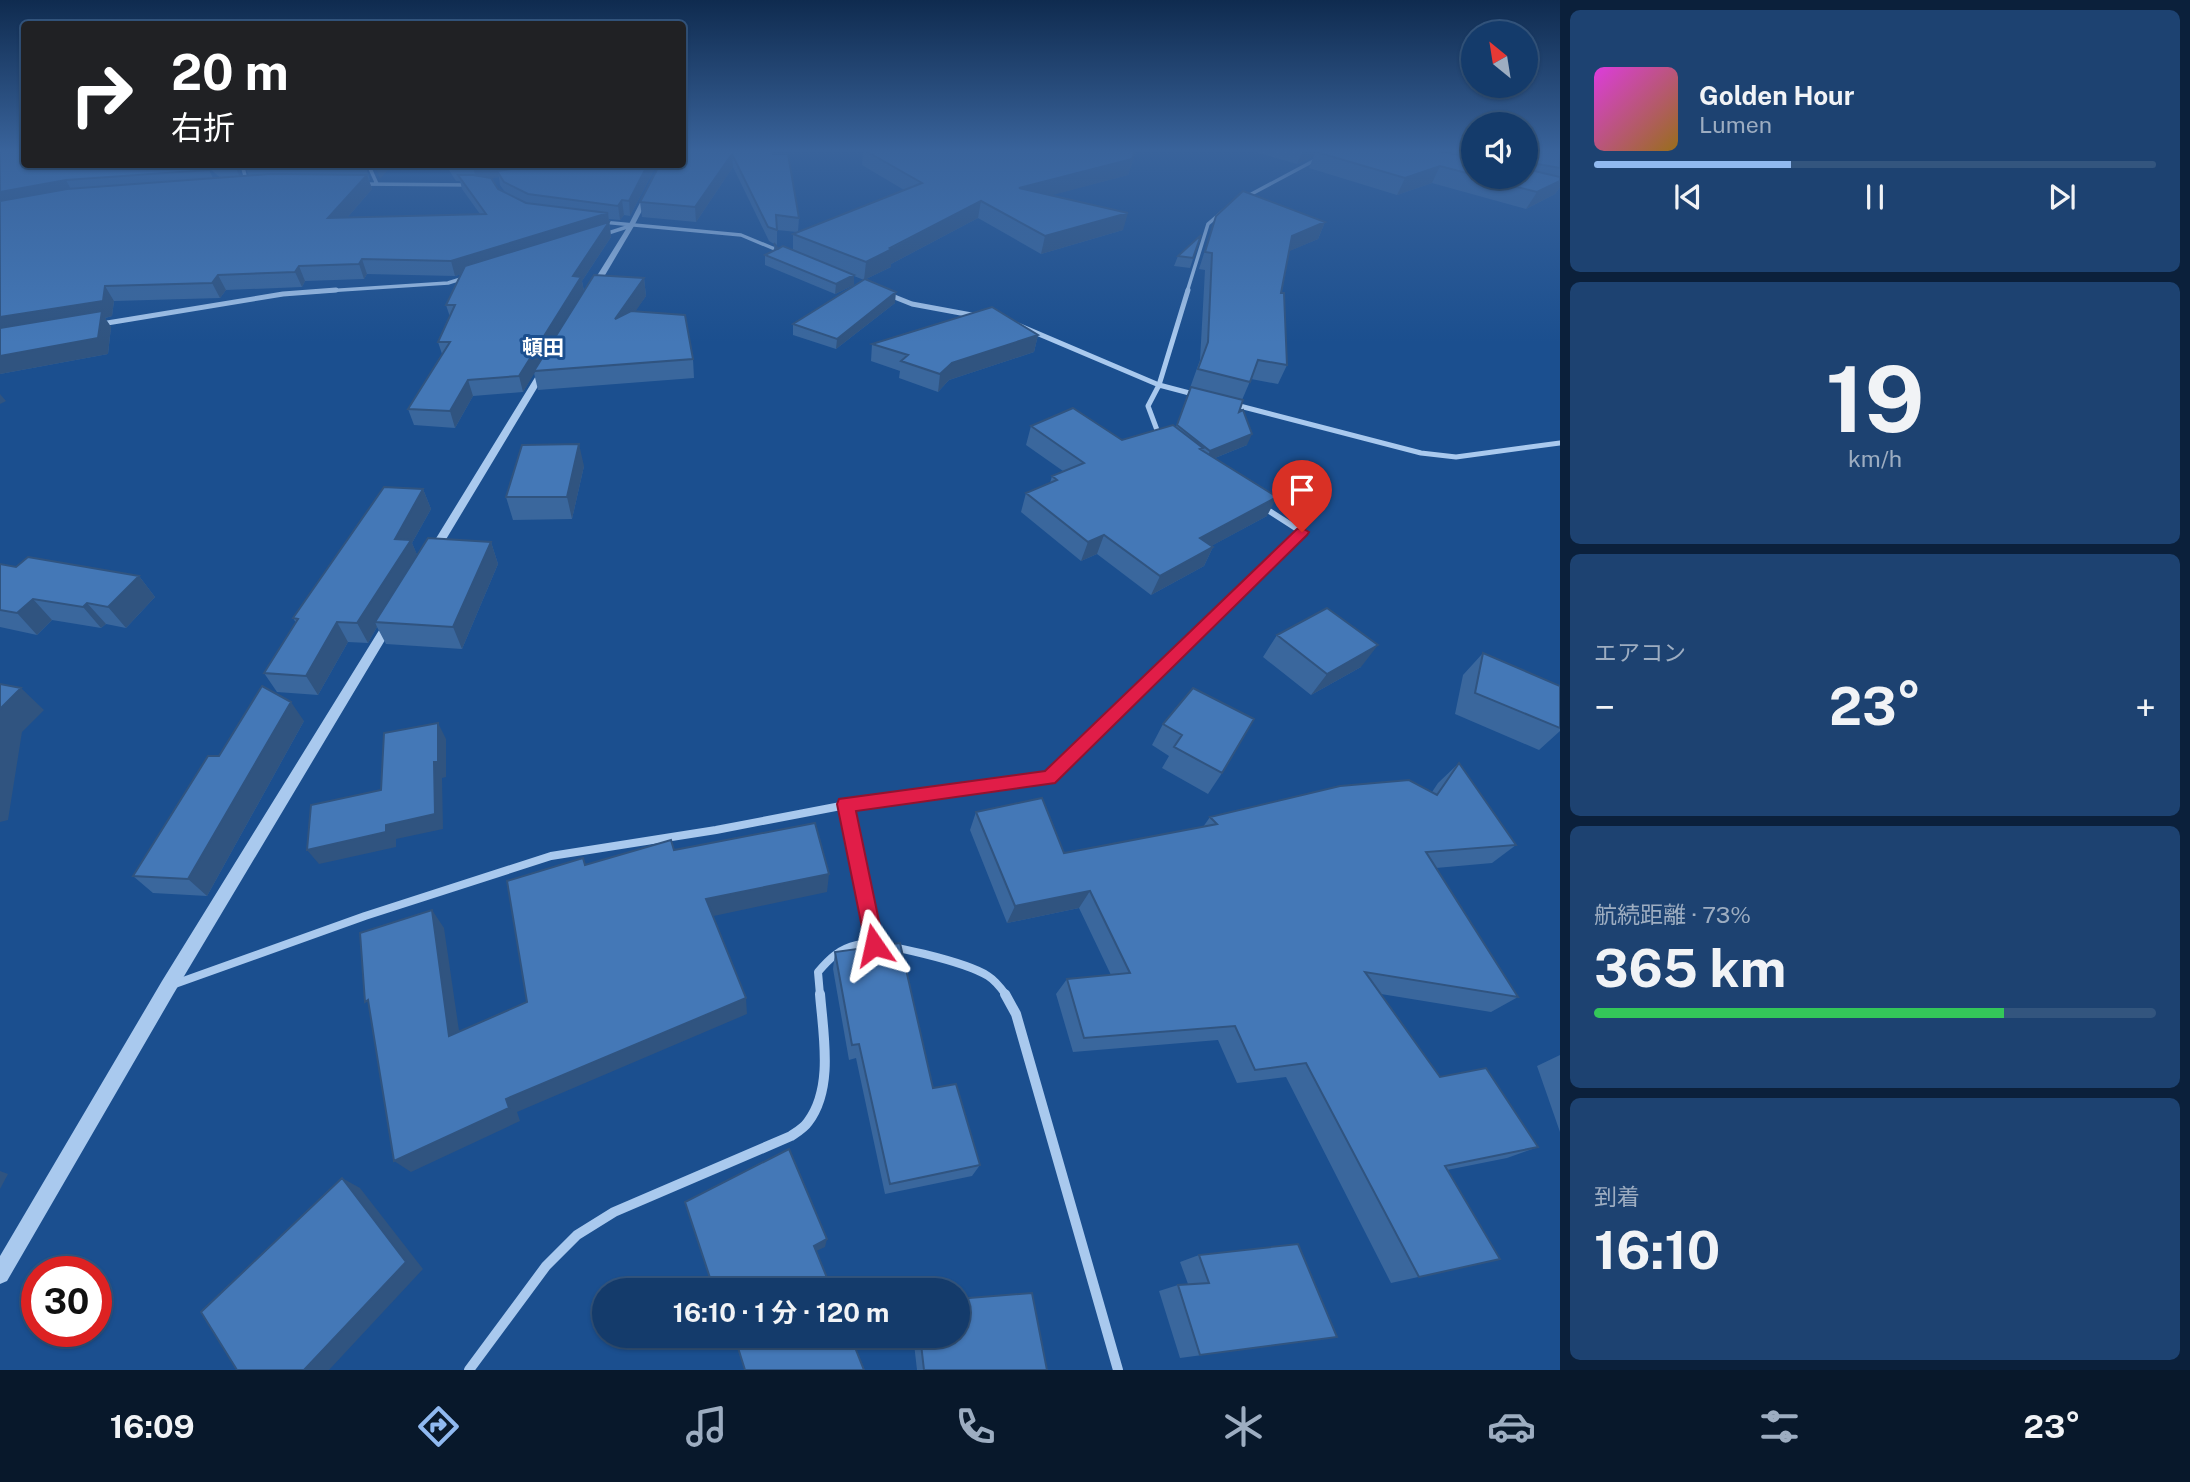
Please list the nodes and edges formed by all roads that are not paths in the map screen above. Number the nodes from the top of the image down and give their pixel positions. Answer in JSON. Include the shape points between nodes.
{"nodes":[{"id":1,"x":637,"y":215,"type":"edge"},
{"id":2,"x":1216,"y":215,"type":"edge"},
{"id":3,"x":593,"y":221,"type":"edge"},
{"id":4,"x":631,"y":226,"type":"junction"},
{"id":5,"x":592,"y":238,"type":"edge"},
{"id":6,"x":790,"y":255,"type":"edge"},
{"id":7,"x":474,"y":275,"type":"edge"},
{"id":8,"x":875,"y":289,"type":"edge"},
{"id":9,"x":588,"y":297,"type":"edge"},
{"id":10,"x":979,"y":316,"type":"edge"},
{"id":11,"x":1005,"y":321,"type":"edge"},
{"id":12,"x":96,"y":324,"type":"edge"},
{"id":13,"x":552,"y":357,"type":"edge"},
{"id":14,"x":1158,"y":385,"type":"junction"},
{"id":15,"x":1211,"y":398,"type":"edge"},
{"id":16,"x":1224,"y":402,"type":"edge"},
{"id":17,"x":1167,"y":438,"type":"edge"},
{"id":18,"x":1560,"y":443,"type":"edge"},
{"id":19,"x":1250,"y":500,"type":"edge"},
{"id":20,"x":421,"y":570,"type":"edge"},
{"id":21,"x":400,"y":606,"type":"edge"},
{"id":22,"x":846,"y":804,"type":"junction"},
{"id":23,"x":874,"y":945,"type":"junction"},
{"id":24,"x":168,"y":987,"type":"junction"},
{"id":25,"x":0,"y":1274,"type":"edge"},
{"id":26,"x":469,"y":1370,"type":"edge"},
{"id":27,"x":1118,"y":1370,"type":"edge"}],
"edges":[{"from":1,"to":4,"type":"street"},
{"from":2,"to":14,"type":"street","via":[[1208,224]]},
{"from":3,"to":4,"type":"street"},
{"from":4,"to":5,"type":"street"},
{"from":4,"to":6,"type":"street","via":[[741,235]]},
{"from":4,"to":9,"type":"street"},
{"from":7,"to":12,"type":"street","via":[[448,283],[283,295]]},
{"from":8,"to":10,"type":"street","via":[[912,304]]},
{"from":11,"to":14,"type":"street"},
{"from":13,"to":20,"type":"street"},
{"from":14,"to":15,"type":"street"},
{"from":14,"to":17,"type":"street","via":[[1149,406],[1157,430]]},
{"from":16,"to":18,"type":"street","via":[[1422,453],[1457,457]]},
{"from":19,"to":22,"type":"street","via":[[1302,532],[1049,778]]},
{"from":21,"to":24,"type":"street"},
{"from":22,"to":23,"type":"street"},
{"from":22,"to":24,"type":"street","via":[[551,856]]},
{"from":23,"to":26,"type":"street","via":[[840,948],[818,972],[824,1072],[807,1123],[792,1136],[614,1212],[577,1235],[546,1266]]},
{"from":23,"to":27,"type":"street","via":[[898,946],[987,975],[1004,990],[1016,1014]]},
{"from":24,"to":25,"type":"street"}]}
